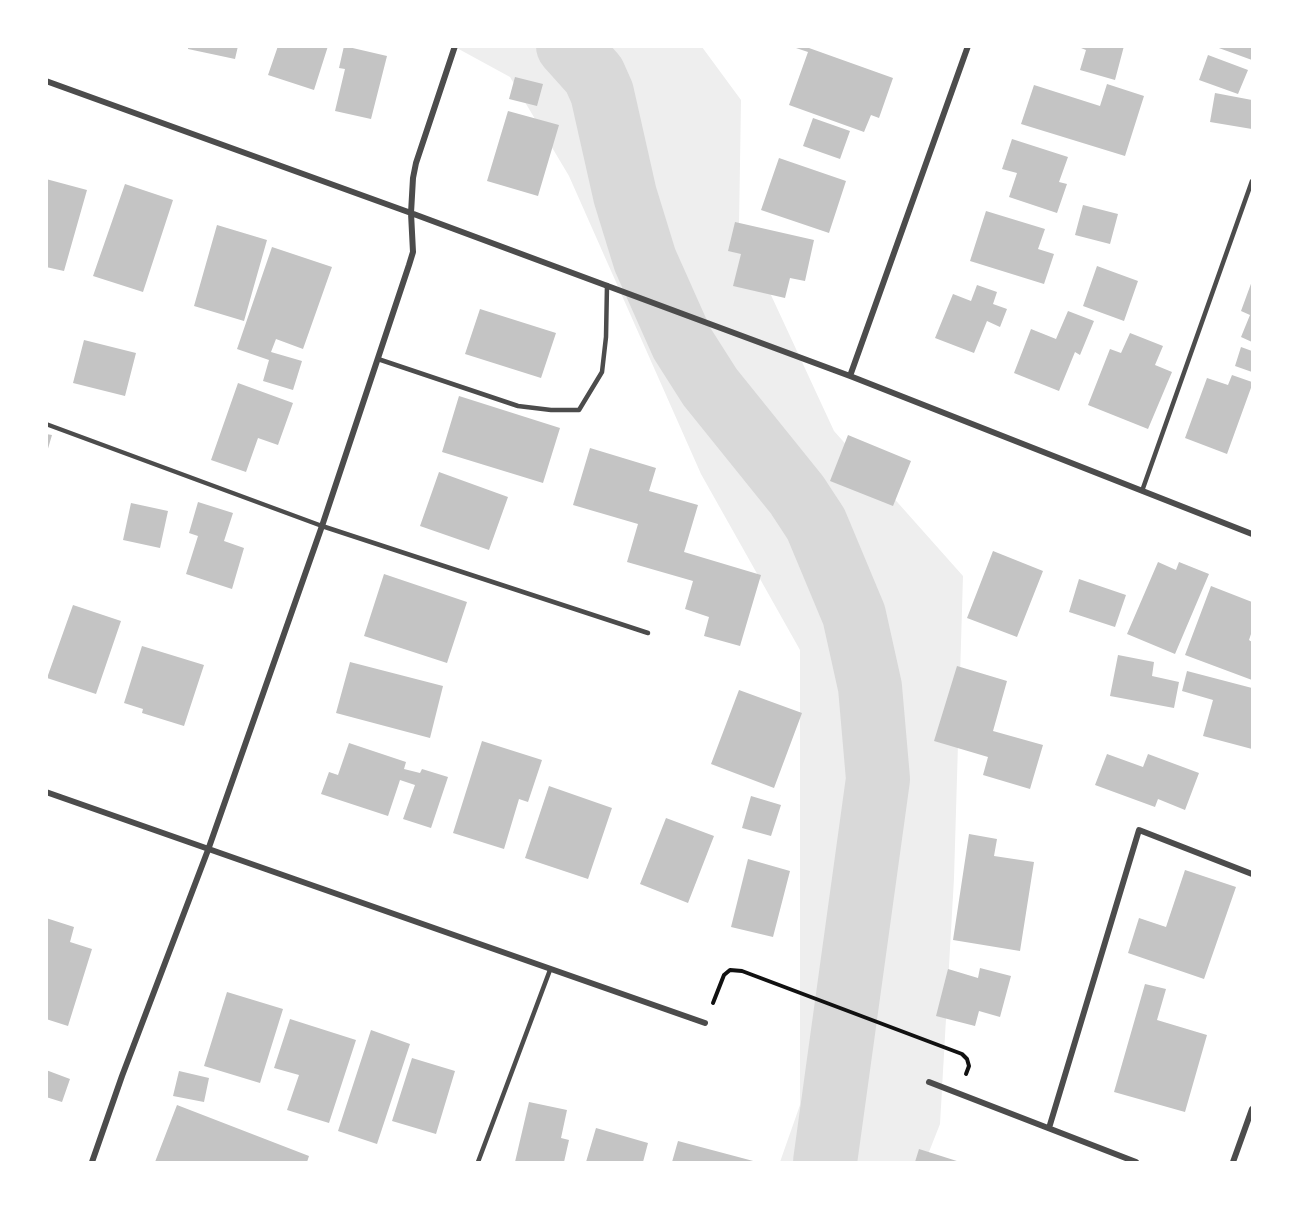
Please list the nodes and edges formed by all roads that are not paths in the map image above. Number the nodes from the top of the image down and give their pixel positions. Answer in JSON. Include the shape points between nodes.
{"nodes":[{"id":1,"x":455,"y":46,"type":"edge"},
{"id":2,"x":968,"y":46,"type":"edge"},
{"id":3,"x":46,"y":81,"type":"edge"},
{"id":4,"x":1252,"y":181,"type":"edge"},
{"id":5,"x":411,"y":213,"type":"junction"},
{"id":6,"x":607,"y":285,"type":"junction"},
{"id":7,"x":378,"y":359,"type":"junction"},
{"id":8,"x":850,"y":376,"type":"junction"},
{"id":9,"x":46,"y":424,"type":"edge"},
{"id":10,"x":1142,"y":491,"type":"junction"},
{"id":11,"x":322,"y":526,"type":"junction"},
{"id":12,"x":1252,"y":534,"type":"edge"},
{"id":13,"x":648,"y":633,"type":"dead end"},
{"id":14,"x":46,"y":792,"type":"edge"},
{"id":15,"x":208,"y":850,"type":"junction"},
{"id":16,"x":1252,"y":874,"type":"edge"},
{"id":17,"x":550,"y":970,"type":"junction"},
{"id":18,"x":705,"y":1023,"type":"road end"},
{"id":19,"x":929,"y":1082,"type":"dead end"},
{"id":20,"x":1252,"y":1109,"type":"edge"},
{"id":21,"x":1049,"y":1128,"type":"junction"},
{"id":22,"x":92,"y":1162,"type":"edge"},
{"id":23,"x":478,"y":1162,"type":"edge"},
{"id":24,"x":1131,"y":1162,"type":"edge"},
{"id":25,"x":1233,"y":1162,"type":"edge"}],
"edges":[{"from":1,"to":5,"type":"street","via":[[416,163]]},
{"from":2,"to":8,"type":"street"},
{"from":3,"to":5,"type":"street"},
{"from":4,"to":10,"type":"lane"},
{"from":5,"to":6,"type":"street"},
{"from":5,"to":7,"type":"street","via":[[413,252]]},
{"from":6,"to":7,"type":"lane","via":[[602,372],[579,410],[518,406]]},
{"from":6,"to":8,"type":"street"},
{"from":7,"to":11,"type":"street"},
{"from":8,"to":10,"type":"street"},
{"from":9,"to":11,"type":"lane"},
{"from":10,"to":12,"type":"street"},
{"from":11,"to":13,"type":"lane"},
{"from":11,"to":15,"type":"street"},
{"from":14,"to":15,"type":"street"},
{"from":15,"to":17,"type":"street"},
{"from":15,"to":22,"type":"street"},
{"from":16,"to":21,"type":"street","via":[[1140,830]]},
{"from":17,"to":18,"type":"street"},
{"from":17,"to":23,"type":"lane"},
{"from":19,"to":21,"type":"street"},
{"from":20,"to":25,"type":"street"},
{"from":21,"to":24,"type":"street"}]}
